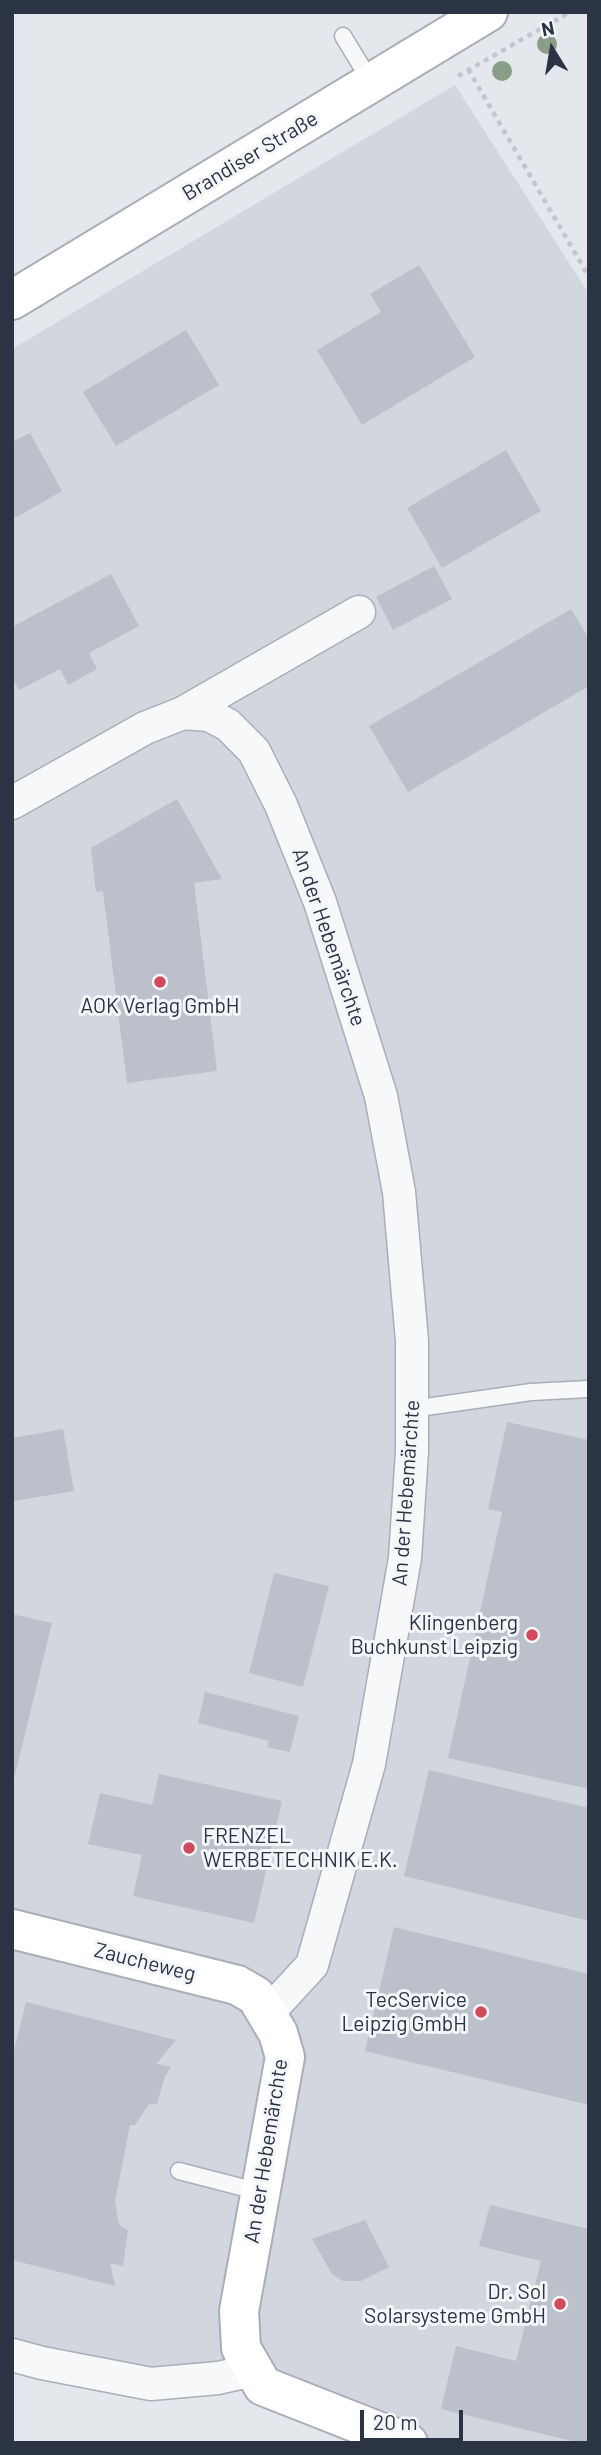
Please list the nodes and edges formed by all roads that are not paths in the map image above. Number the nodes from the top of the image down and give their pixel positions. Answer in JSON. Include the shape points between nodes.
{"nodes":[{"id":1,"x":488,"y":12,"type":"edge"},
{"id":2,"x":343,"y":36,"type":"dead end"},
{"id":3,"x":370,"y":82,"type":"junction"},
{"id":4,"x":12,"y":300,"type":"edge"},
{"id":5,"x":359,"y":612,"type":"dead end"},
{"id":6,"x":183,"y":713,"type":"junction"},
{"id":7,"x":12,"y":803,"type":"edge"},
{"id":8,"x":589,"y":1389,"type":"edge"},
{"id":9,"x":412,"y":1409,"type":"junction"},
{"id":10,"x":12,"y":1929,"type":"edge"},
{"id":11,"x":267,"y":2014,"type":"junction"},
{"id":12,"x":179,"y":2171,"type":"dead end"},
{"id":13,"x":260,"y":2192,"type":"junction"},
{"id":14,"x":12,"y":2355,"type":"edge"},
{"id":15,"x":258,"y":2378,"type":"junction"},
{"id":16,"x":408,"y":2443,"type":"edge"}],
"edges":[{"from":1,"to":3,"type":"street","name":"Brandiser Straße"},
{"from":2,"to":3,"type":"lane"},
{"from":3,"to":4,"type":"street","name":"Brandiser Straße"},
{"from":5,"to":6,"type":"street"},
{"from":6,"to":7,"type":"street","via":[[145,727]]},
{"from":6,"to":9,"type":"street","name":"An der Hebemärchte","via":[[209,715],[228,725],[254,751],[316,890],[349,989],[381,1096],[399,1192],[412,1341]]},
{"from":8,"to":9,"type":"lane","via":[[531,1392]]},
{"from":9,"to":11,"type":"street","name":"An der Hebemärchte","via":[[405,1558],[369,1764],[312,1965]]},
{"from":10,"to":11,"type":"street","name":"Zaucheweg","via":[[237,1985],[256,1996]]},
{"from":11,"to":13,"type":"street","name":"An der Hebemärchte","via":[[285,2057]]},
{"from":12,"to":13,"type":"lane"},
{"from":13,"to":15,"type":"street","name":"An der Hebemärchte","via":[[239,2311],[241,2348]]},
{"from":14,"to":15,"type":"street","via":[[151,2384]]},
{"from":15,"to":16,"type":"street"}]}
